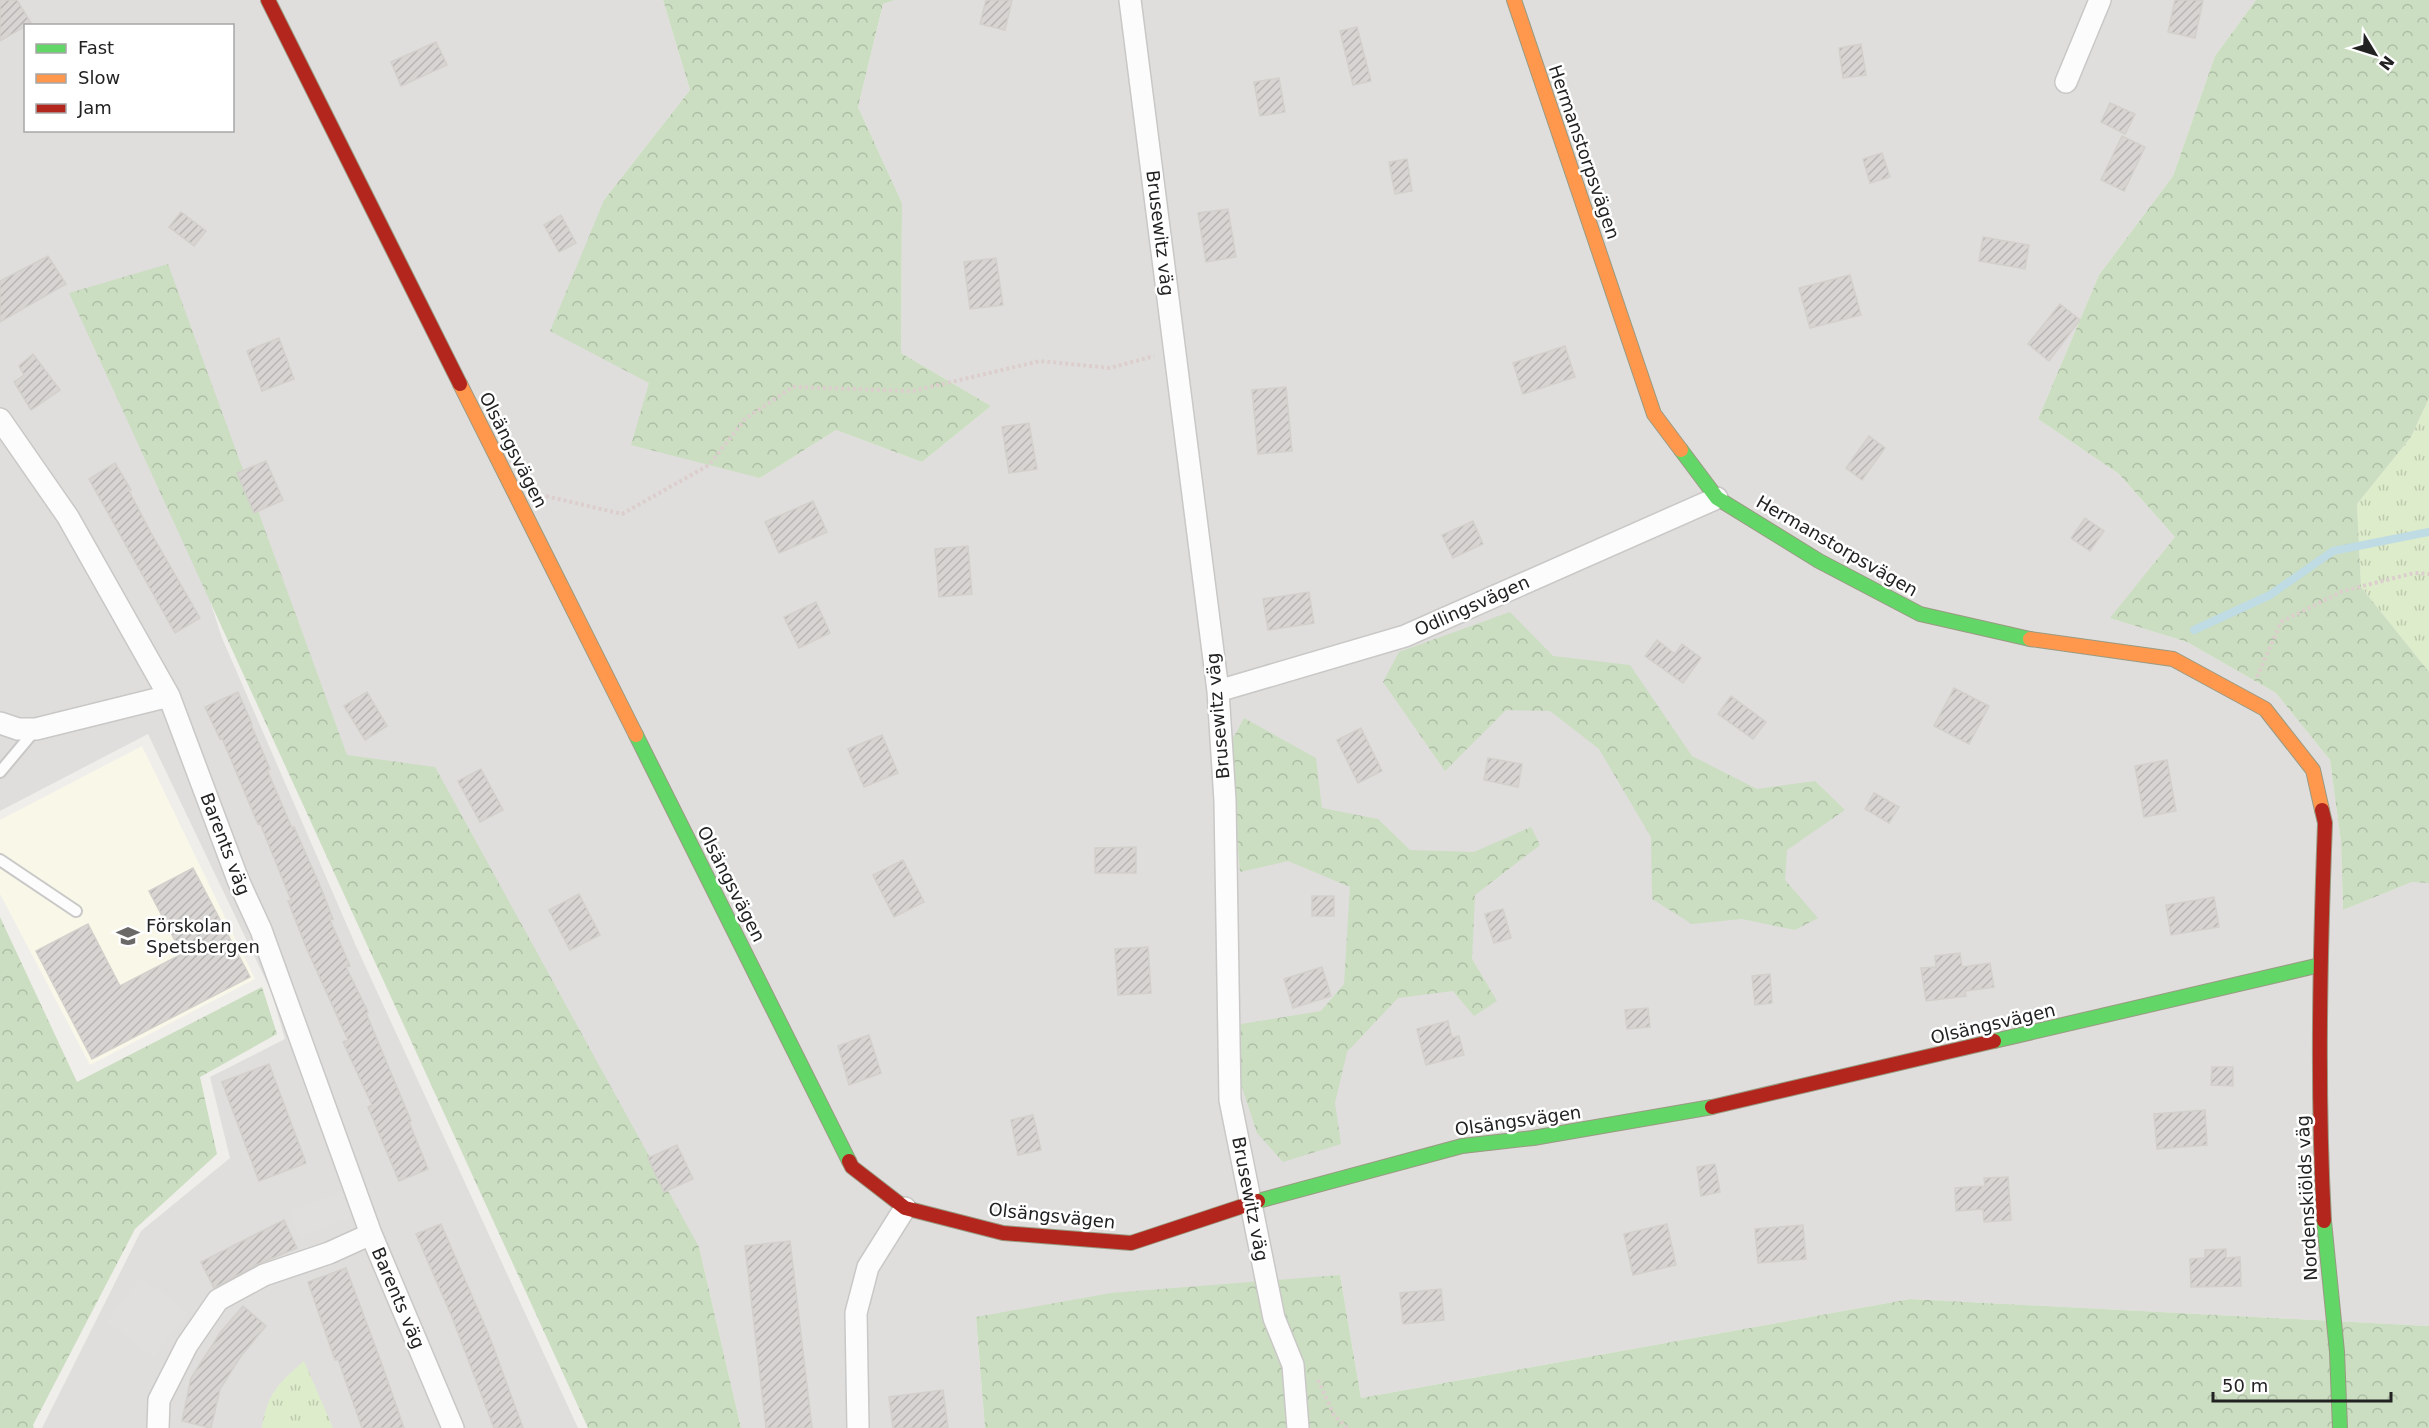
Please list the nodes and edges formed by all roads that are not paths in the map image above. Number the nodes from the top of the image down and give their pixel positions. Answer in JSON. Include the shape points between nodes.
{"nodes":[{"id":1,"x":268,"y":0,"type":"edge"},
{"id":2,"x":1130,"y":0,"type":"edge"},
{"id":3,"x":1514,"y":0,"type":"edge"},
{"id":4,"x":2100,"y":0,"type":"edge"},
{"id":5,"x":2066,"y":82,"type":"dead end"},
{"id":6,"x":0,"y":419,"type":"edge"},
{"id":7,"x":1717,"y":498,"type":"junction"},
{"id":8,"x":1218,"y":692,"type":"junction"},
{"id":9,"x":169,"y":696,"type":"junction"},
{"id":10,"x":0,"y":723,"type":"edge"},
{"id":11,"x":36,"y":729,"type":"junction"},
{"id":12,"x":0,"y":772,"type":"edge"},
{"id":13,"x":0,"y":860,"type":"edge"},
{"id":14,"x":76,"y":911,"type":"dead end"},
{"id":15,"x":2320,"y":965,"type":"junction"},
{"id":16,"x":1250,"y":1204,"type":"junction"},
{"id":17,"x":905,"y":1208,"type":"junction"},
{"id":18,"x":371,"y":1234,"type":"junction"},
{"id":19,"x":158,"y":1428,"type":"edge"},
{"id":20,"x":453,"y":1428,"type":"edge"},
{"id":21,"x":858,"y":1428,"type":"edge"},
{"id":22,"x":1298,"y":1428,"type":"edge"},
{"id":23,"x":2340,"y":1428,"type":"edge"}],
"edges":[{"from":1,"to":17,"type":"street","name":"Olsängsvägen","via":[[852,1167]]},
{"from":2,"to":8,"type":"street","name":"Brusewitz väg"},
{"from":3,"to":7,"type":"street","name":"Hermanstorpsvägen","via":[[1654,414]]},
{"from":4,"to":5,"type":"street"},
{"from":6,"to":9,"type":"street","name":"Barents väg","via":[[68,518]]},
{"from":7,"to":8,"type":"street","name":"Odlingsvägen","via":[[1405,636]]},
{"from":7,"to":15,"type":"street","name":"Hermanstorpsvägen","via":[[1819,561],[1920,614],[2033,640],[2174,659],[2265,709],[2313,770],[2325,823]]},
{"from":8,"to":16,"type":"street","name":"Brusewitz väg","via":[[1225,801],[1230,1100]]},
{"from":9,"to":11,"type":"street"},
{"from":9,"to":18,"type":"street","name":"Barents väg","via":[[238,880],[261,930]]},
{"from":10,"to":11,"type":"street"},
{"from":11,"to":12,"type":"lane"},
{"from":13,"to":14,"type":"lane"},
{"from":15,"to":16,"type":"street","name":"Olsängsvägen","via":[[1695,1111],[1462,1146]]},
{"from":15,"to":23,"type":"street","name":"Nordenskiölds väg","via":[[2319,1148]]},
{"from":16,"to":17,"type":"street","name":"Olsängsvägen","via":[[1131,1243],[1003,1233]]},
{"from":16,"to":22,"type":"street","name":"Brusewitz väg","via":[[1274,1318],[1293,1365]]},
{"from":17,"to":21,"type":"street","via":[[868,1267],[856,1313]]},
{"from":18,"to":19,"type":"street","via":[[264,1275],[218,1300],[187,1345],[159,1400]]},
{"from":18,"to":20,"type":"street","name":"Barents väg"}]}
